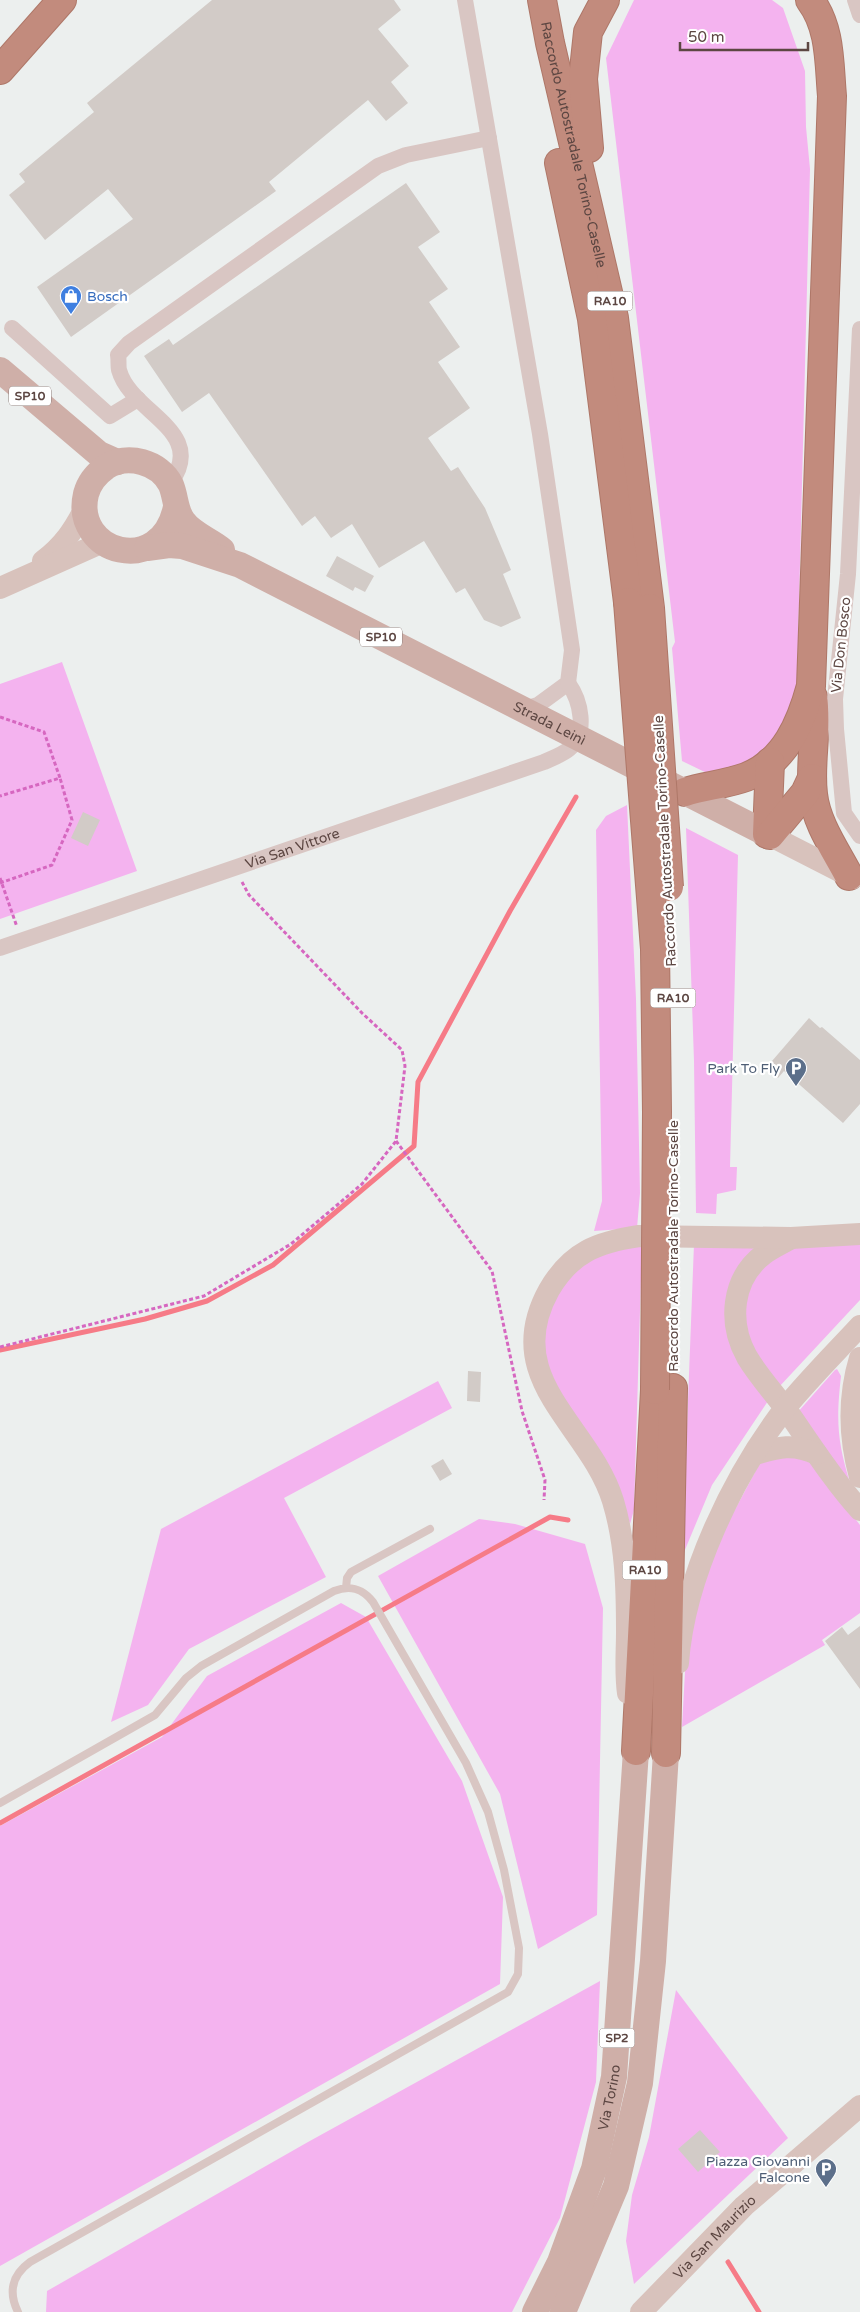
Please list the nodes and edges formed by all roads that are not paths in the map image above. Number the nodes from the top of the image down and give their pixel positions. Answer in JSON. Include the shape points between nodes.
{"nodes":[{"id":1,"x":62,"y":0,"type":"edge"},
{"id":2,"x":465,"y":0,"type":"edge"},
{"id":3,"x":525,"y":0,"type":"edge"},
{"id":4,"x":542,"y":0,"type":"edge"},
{"id":5,"x":605,"y":0,"type":"edge"},
{"id":6,"x":855,"y":0,"type":"edge"},
{"id":7,"x":812,"y":3,"type":"edge"},
{"id":8,"x":860,"y":15,"type":"edge"},
{"id":9,"x":0,"y":70,"type":"edge"},
{"id":10,"x":489,"y":138,"type":"junction"},
{"id":11,"x":598,"y":247,"type":"junction"},
{"id":12,"x":12,"y":328,"type":"dead end"},
{"id":13,"x":860,"y":329,"type":"edge"},
{"id":14,"x":0,"y":370,"type":"edge"},
{"id":15,"x":138,"y":399,"type":"junction"},
{"id":16,"x":60,"y":421,"type":"junction"},
{"id":17,"x":117,"y":462,"type":"junction"},
{"id":18,"x":173,"y":495,"type":"junction"},
{"id":19,"x":86,"y":499,"type":"junction"},
{"id":20,"x":103,"y":542,"type":"junction"},
{"id":21,"x":147,"y":548,"type":"junction"},
{"id":22,"x":240,"y":565,"type":"junction"},
{"id":23,"x":23,"y":576,"type":"junction"},
{"id":24,"x":0,"y":588,"type":"edge"},
{"id":25,"x":639,"y":605,"type":"junction"},
{"id":26,"x":568,"y":683,"type":"junction"},
{"id":27,"x":811,"y":686,"type":"junction"},
{"id":28,"x":522,"y":710,"type":"junction"},
{"id":29,"x":579,"y":738,"type":"junction"},
{"id":30,"x":770,"y":762,"type":"junction"},
{"id":31,"x":812,"y":778,"type":"junction"},
{"id":32,"x":685,"y":792,"type":"junction"},
{"id":33,"x":768,"y":834,"type":"junction"},
{"id":34,"x":860,"y":836,"type":"edge"},
{"id":35,"x":855,"y":879,"type":"edge"},
{"id":36,"x":0,"y":948,"type":"edge"},
{"id":37,"x":860,"y":1234,"type":"edge"},
{"id":38,"x":791,"y":1238,"type":"junction"},
{"id":39,"x":860,"y":1326,"type":"edge"},
{"id":40,"x":860,"y":1358,"type":"edge"},
{"id":41,"x":664,"y":1389,"type":"junction"},
{"id":42,"x":785,"y":1408,"type":"junction"},
{"id":43,"x":754,"y":1454,"type":"junction"},
{"id":44,"x":817,"y":1454,"type":"junction"},
{"id":45,"x":860,"y":1477,"type":"edge"},
{"id":46,"x":860,"y":1510,"type":"edge"},
{"id":47,"x":430,"y":1529,"type":"dead end"},
{"id":48,"x":346,"y":1588,"type":"junction"},
{"id":49,"x":636,"y":1751,"type":"junction"},
{"id":50,"x":666,"y":1753,"type":"junction"},
{"id":51,"x":0,"y":1803,"type":"edge"},
{"id":52,"x":860,"y":2106,"type":"edge"},
{"id":53,"x":646,"y":2307,"type":"edge"},
{"id":54,"x":18,"y":2312,"type":"edge"},
{"id":55,"x":535,"y":2312,"type":"edge"},
{"id":56,"x":563,"y":2312,"type":"edge"}],
"edges":[{"from":1,"to":9,"type":"highway"},
{"from":2,"to":10,"type":"street"},
{"from":3,"to":25,"type":"highway","name":"Raccordo Autostradale Torino-Caselle","number":"RA10","via":[[592,319]]},
{"from":4,"to":11,"type":"highway","name":"Raccordo Autostradale Torino-Caselle","number":"RA10"},
{"from":5,"to":11,"type":"highway","via":[[588,32],[583,79]]},
{"from":6,"to":8,"type":"street"},
{"from":7,"to":27,"type":"highway","via":[[827,36],[832,96]]},
{"from":10,"to":15,"type":"street","via":[[406,155],[378,166],[129,343],[118,355],[119,369]]},
{"from":10,"to":26,"type":"street","via":[[570,631],[572,650]]},
{"from":11,"to":25,"type":"highway","name":"Raccordo Autostradale Torino-Caselle","number":"RA10","via":[[614,318]]},
{"from":12,"to":15,"type":"street","via":[[110,416]]},
{"from":13,"to":34,"type":"street","name":"Via Don Bosco","via":[[848,574],[836,706],[844,813]]},
{"from":14,"to":16,"type":"main road","number":"SP10"},
{"from":15,"to":18,"type":"street","via":[[180,443],[182,456]]},
{"from":16,"to":17,"type":"main road","number":"SP10","via":[[100,454]]},
{"from":16,"to":19,"type":"main road","number":"SP10","via":[[88,483]]},
{"from":17,"to":18,"type":"main road","number":"SP10","via":[[132,460],[147,464],[160,472]]},
{"from":17,"to":19,"type":"main road","via":[[99,472]]},
{"from":18,"to":21,"type":"main road","via":[[173,520],[167,532]]},
{"from":18,"to":22,"type":"main road","name":"Strada Leinì","number":"SP10","via":[[183,522]]},
{"from":19,"to":20,"type":"main road","number":"SP10","via":[[91,527]]},
{"from":19,"to":23,"type":"main road","via":[[69,537],[60,548]]},
{"from":20,"to":21,"type":"main road","number":"SP10","via":[[124,551]]},
{"from":20,"to":23,"type":"main road"},
{"from":21,"to":22,"type":"main road","name":"Strada Leinì","number":"SP10","via":[[182,546]]},
{"from":22,"to":28,"type":"main road","name":"Strada Leinì","number":"SP10"},
{"from":23,"to":24,"type":"main road"},
{"from":25,"to":41,"type":"highway","name":"Raccordo Autostradale Torino-Caselle","number":"RA10","bridge":true,"via":[[673,946]]},
{"from":26,"to":28,"type":"street","via":[[538,705]]},
{"from":26,"to":29,"type":"street","via":[[576,695],[581,718]]},
{"from":27,"to":30,"type":"highway","via":[[796,730],[783,750]]},
{"from":27,"to":31,"type":"highway","via":[[816,718]]},
{"from":28,"to":29,"type":"main road","name":"Strada Leinì","number":"SP10"},
{"from":29,"to":32,"type":"main road","name":"Strada Leinì","number":"SP10"},
{"from":29,"to":36,"type":"street","name":"Via San Vittore","via":[[568,750],[544,762]]},
{"from":30,"to":32,"type":"highway","via":[[746,777]]},
{"from":30,"to":33,"type":"highway"},
{"from":31,"to":33,"type":"highway","via":[[805,793]]},
{"from":31,"to":35,"type":"highway","via":[[816,810]]},
{"from":32,"to":33,"type":"main road","name":"Strada Leinì","number":"SP10"},
{"from":33,"to":35,"type":"main road","name":"Strada Leinì","number":"SP10"},
{"from":37,"to":38,"type":"main road","number":"SP2"},
{"from":38,"to":42,"type":"main road","via":[[763,1254],[748,1271],[738,1289],[735,1307],[739,1340],[747,1357]]},
{"from":38,"to":49,"type":"main road","number":"SP2","via":[[639,1236],[599,1245],[568,1264],[547,1294],[538,1318],[536,1363],[542,1382],[602,1475],[619,1525],[627,1597],[627,1686]]},
{"from":39,"to":42,"type":"main road","number":"SP2"},
{"from":40,"to":45,"type":"main road","via":[[851,1402],[850,1434]]},
{"from":41,"to":49,"type":"highway","name":"Raccordo Autostradale Torino-Caselle","number":"RA10"},
{"from":41,"to":50,"type":"highway","name":"Raccordo Autostradale Torino-Caselle"},
{"from":42,"to":43,"type":"main road","number":"SP2"},
{"from":42,"to":44,"type":"main road"},
{"from":43,"to":44,"type":"main road","via":[[796,1446]]},
{"from":43,"to":50,"type":"main road","number":"SP2","via":[[726,1504],[698,1571],[679,1650],[676,1700]]},
{"from":44,"to":46,"type":"main road"},
{"from":47,"to":48,"type":"lane","via":[[351,1572]]},
{"from":48,"to":51,"type":"lane","via":[[327,1595],[201,1666],[186,1678],[155,1715]]},
{"from":48,"to":54,"type":"lane","via":[[359,1590],[373,1602],[466,1763],[488,1812],[519,1948],[520,1968],[514,1983],[502,1995],[30,2262],[17,2274],[13,2285],[12,2296]]},
{"from":49,"to":55,"type":"main road","name":"Via Torino","number":"SP2","via":[[614,2077],[594,2169],[560,2262]]},
{"from":50,"to":56,"type":"main road","name":"Via Torino","number":"SP2","via":[[653,1961],[640,2083],[616,2186]]},
{"from":52,"to":53,"type":"main road","name":"Via San Maurizio","via":[[744,2206]]}]}
